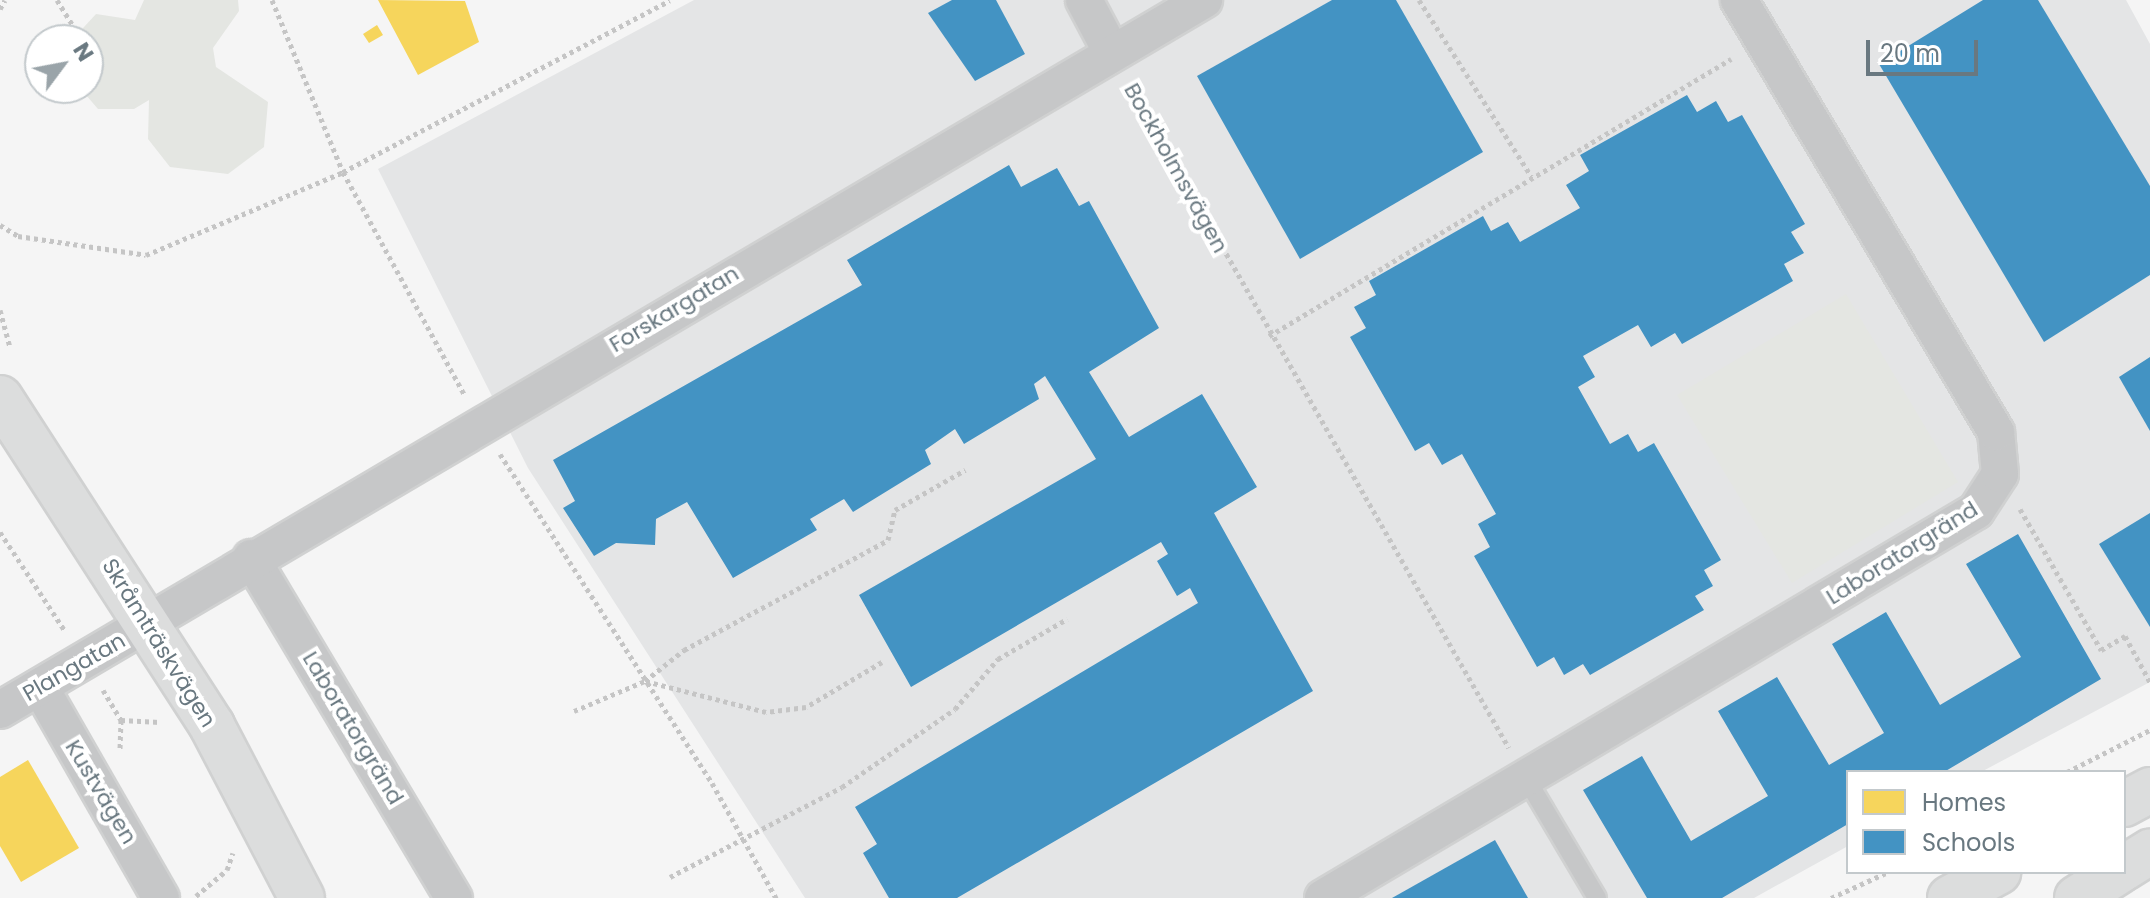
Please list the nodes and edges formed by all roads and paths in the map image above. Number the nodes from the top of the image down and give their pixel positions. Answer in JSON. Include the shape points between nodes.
{"nodes":[{"id":1,"x":5,"y":0,"type":"edge"},
{"id":2,"x":57,"y":0,"type":"edge"},
{"id":3,"x":272,"y":0,"type":"edge"},
{"id":4,"x":670,"y":0,"type":"edge"},
{"id":5,"x":1084,"y":0,"type":"edge"},
{"id":6,"x":1204,"y":0,"type":"edge"},
{"id":7,"x":1419,"y":0,"type":"edge"},
{"id":8,"x":1739,"y":0,"type":"edge"},
{"id":9,"x":0,"y":9,"type":"edge"},
{"id":10,"x":72,"y":24,"type":"edge"},
{"id":11,"x":1761,"y":41,"type":"junction"},
{"id":12,"x":1111,"y":51,"type":"junction"},
{"id":13,"x":343,"y":172,"type":"junction"},
{"id":14,"x":1531,"y":176,"type":"junction"},
{"id":15,"x":0,"y":225,"type":"edge"},
{"id":16,"x":0,"y":310,"type":"edge"},
{"id":17,"x":1269,"y":336,"type":"junction"},
{"id":18,"x":10,"y":347,"type":"dead end"},
{"id":19,"x":0,"y":398,"type":"edge"},
{"id":20,"x":471,"y":406,"type":"dead end"},
{"id":21,"x":497,"y":448,"type":"dead end"},
{"id":22,"x":965,"y":470,"type":"dead end"},
{"id":23,"x":2000,"y":474,"type":"junction"},
{"id":24,"x":0,"y":532,"type":"edge"},
{"id":25,"x":251,"y":558,"type":"junction"},
{"id":26,"x":1067,"y":619,"type":"dead end"},
{"id":27,"x":148,"y":624,"type":"junction"},
{"id":28,"x":64,"y":629,"type":"dead end"},
{"id":29,"x":882,"y":662,"type":"dead end"},
{"id":30,"x":645,"y":681,"type":"junction"},
{"id":31,"x":2150,"y":682,"type":"edge"},
{"id":32,"x":40,"y":687,"type":"junction"},
{"id":33,"x":104,"y":692,"type":"dead end"},
{"id":34,"x":0,"y":710,"type":"edge"},
{"id":35,"x":574,"y":711,"type":"dead end"},
{"id":36,"x":2150,"y":730,"type":"edge"},
{"id":37,"x":120,"y":764,"type":"dead end"},
{"id":38,"x":2071,"y":770,"type":"edge"},
{"id":39,"x":1527,"y":780,"type":"junction"},
{"id":40,"x":2150,"y":790,"type":"edge"},
{"id":41,"x":2126,"y":803,"type":"edge"},
{"id":42,"x":741,"y":836,"type":"junction"},
{"id":43,"x":2150,"y":852,"type":"edge"},
{"id":44,"x":2126,"y":867,"type":"edge"},
{"id":45,"x":1884,"y":874,"type":"edge"},
{"id":46,"x":1994,"y":874,"type":"edge"},
{"id":47,"x":2115,"y":874,"type":"edge"},
{"id":48,"x":670,"y":877,"type":"dead end"},
{"id":49,"x":161,"y":898,"type":"edge"},
{"id":50,"x":302,"y":898,"type":"edge"},
{"id":51,"x":454,"y":898,"type":"edge"},
{"id":52,"x":776,"y":898,"type":"edge"},
{"id":53,"x":1323,"y":898,"type":"edge"},
{"id":54,"x":1597,"y":898,"type":"edge"},
{"id":55,"x":1831,"y":898,"type":"edge"},
{"id":56,"x":1950,"y":898,"type":"edge"},
{"id":57,"x":2077,"y":898,"type":"edge"}],
"edges":[{"from":1,"to":9,"type":"path"},
{"from":2,"to":10,"type":"path"},
{"from":3,"to":13,"type":"path"},
{"from":4,"to":13,"type":"path"},
{"from":5,"to":12,"type":"street"},
{"from":6,"to":12,"type":"street","name":"Forskargatan"},
{"from":7,"to":14,"type":"path"},
{"from":8,"to":11,"type":"street"},
{"from":11,"to":14,"type":"path"},
{"from":11,"to":23,"type":"street","via":[[1996,432]]},
{"from":12,"to":17,"type":"path","name":"Bockholmsvägen"},
{"from":12,"to":25,"type":"street","name":"Forskargatan"},
{"from":13,"to":15,"type":"path","via":[[146,255],[18,236]]},
{"from":13,"to":20,"type":"path"},
{"from":14,"to":17,"type":"path"},
{"from":16,"to":18,"type":"path"},
{"from":17,"to":39,"type":"path","name":"Bockholmsvägen"},
{"from":19,"to":27,"type":"main road","name":"Skråmträskvägen"},
{"from":21,"to":30,"type":"path"},
{"from":22,"to":30,"type":"path","via":[[895,510],[888,540],[684,650]]},
{"from":23,"to":31,"type":"path","via":[[2101,650],[2125,636]]},
{"from":23,"to":39,"type":"street","name":"Laboratorgränd","via":[[1976,511]]},
{"from":24,"to":28,"type":"path"},
{"from":25,"to":27,"type":"street","name":"Forskargatan"},
{"from":25,"to":51,"type":"street","name":"Laboratorgränd"},
{"from":26,"to":42,"type":"path","via":[[998,659],[955,709],[842,787]]},
{"from":27,"to":32,"type":"street","name":"Plangatan"},
{"from":27,"to":50,"type":"main road","name":"Skråmträskvägen","via":[[212,726]]},
{"from":29,"to":30,"type":"path","via":[[806,707],[766,712]]},
{"from":30,"to":35,"type":"path"},
{"from":30,"to":42,"type":"path"},
{"from":32,"to":34,"type":"street","name":"Plangatan"},
{"from":32,"to":49,"type":"street","name":"Kustvägen"},
{"from":33,"to":37,"type":"path","via":[[121,720]]},
{"from":36,"to":38,"type":"path"},
{"from":39,"to":53,"type":"street","name":"Laboratorgränd"},
{"from":39,"to":54,"type":"lane"},
{"from":40,"to":41,"type":"main road"},
{"from":42,"to":48,"type":"path"},
{"from":42,"to":52,"type":"path"},
{"from":43,"to":44,"type":"main road"},
{"from":45,"to":55,"type":"path"},
{"from":46,"to":56,"type":"main road"},
{"from":47,"to":57,"type":"main road"}]}
